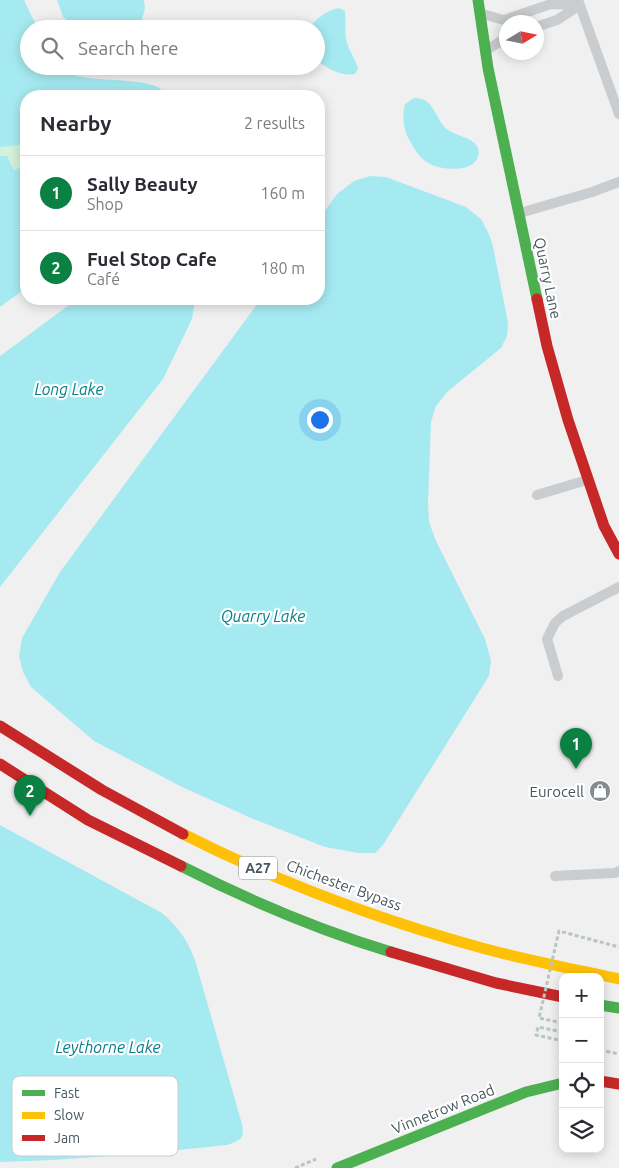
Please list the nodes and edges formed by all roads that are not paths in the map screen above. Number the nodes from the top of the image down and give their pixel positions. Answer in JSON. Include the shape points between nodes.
{"nodes":[{"id":1,"x":478,"y":0,"type":"edge"},
{"id":2,"x":579,"y":3,"type":"edge"},
{"id":3,"x":480,"y":14,"type":"junction"},
{"id":4,"x":544,"y":24,"type":"edge"},
{"id":5,"x":499,"y":42,"type":"edge"},
{"id":6,"x":485,"y":51,"type":"junction"},
{"id":7,"x":619,"y":114,"type":"edge"},
{"id":8,"x":619,"y":182,"type":"edge"},
{"id":9,"x":519,"y":214,"type":"junction"},
{"id":10,"x":588,"y":480,"type":"junction"},
{"id":11,"x":537,"y":495,"type":"dead end"},
{"id":12,"x":619,"y":554,"type":"edge"},
{"id":13,"x":619,"y":587,"type":"edge"},
{"id":14,"x":558,"y":676,"type":"dead end"},
{"id":15,"x":0,"y":726,"type":"edge"},
{"id":16,"x":0,"y":764,"type":"edge"},
{"id":17,"x":619,"y":871,"type":"edge"},
{"id":18,"x":555,"y":876,"type":"dead end"},
{"id":19,"x":619,"y":979,"type":"edge"},
{"id":20,"x":559,"y":996,"type":"edge"},
{"id":21,"x":604,"y":1006,"type":"edge"},
{"id":22,"x":619,"y":1008,"type":"edge"},
{"id":23,"x":604,"y":1082,"type":"edge"},
{"id":24,"x":559,"y":1084,"type":"edge"},
{"id":25,"x":619,"y":1084,"type":"edge"},
{"id":26,"x":337,"y":1168,"type":"edge"}],
"edges":[{"from":1,"to":3,"type":"main road","name":"Quarry Lane"},
{"from":2,"to":3,"type":"lane","via":[[551,4],[504,20]]},
{"from":2,"to":4,"type":"lane","via":[[556,20]]},
{"from":2,"to":7,"type":"lane"},
{"from":3,"to":6,"type":"main road","name":"Quarry Lane"},
{"from":5,"to":6,"type":"lane"},
{"from":6,"to":9,"type":"main road","name":"Quarry Lane"},
{"from":8,"to":9,"type":"lane"},
{"from":9,"to":10,"type":"main road","name":"Quarry Lane","via":[[547,346]]},
{"from":10,"to":11,"type":"lane"},
{"from":10,"to":12,"type":"main road","name":"Quarry Lane","via":[[604,526]]},
{"from":13,"to":14,"type":"lane","via":[[562,616],[555,623],[547,639]]},
{"from":15,"to":19,"type":"main road","name":"Chichester Bypass","number":"A27","via":[[103,791],[266,872],[465,943]]},
{"from":16,"to":20,"type":"main road","number":"A27","via":[[88,820],[265,905],[379,948],[496,983]]},
{"from":17,"to":18,"type":"lane"},
{"from":21,"to":22,"type":"main road"},
{"from":23,"to":25,"type":"main road"},
{"from":24,"to":26,"type":"main road","name":"Vinnetrow Road","via":[[526,1092]]}]}
